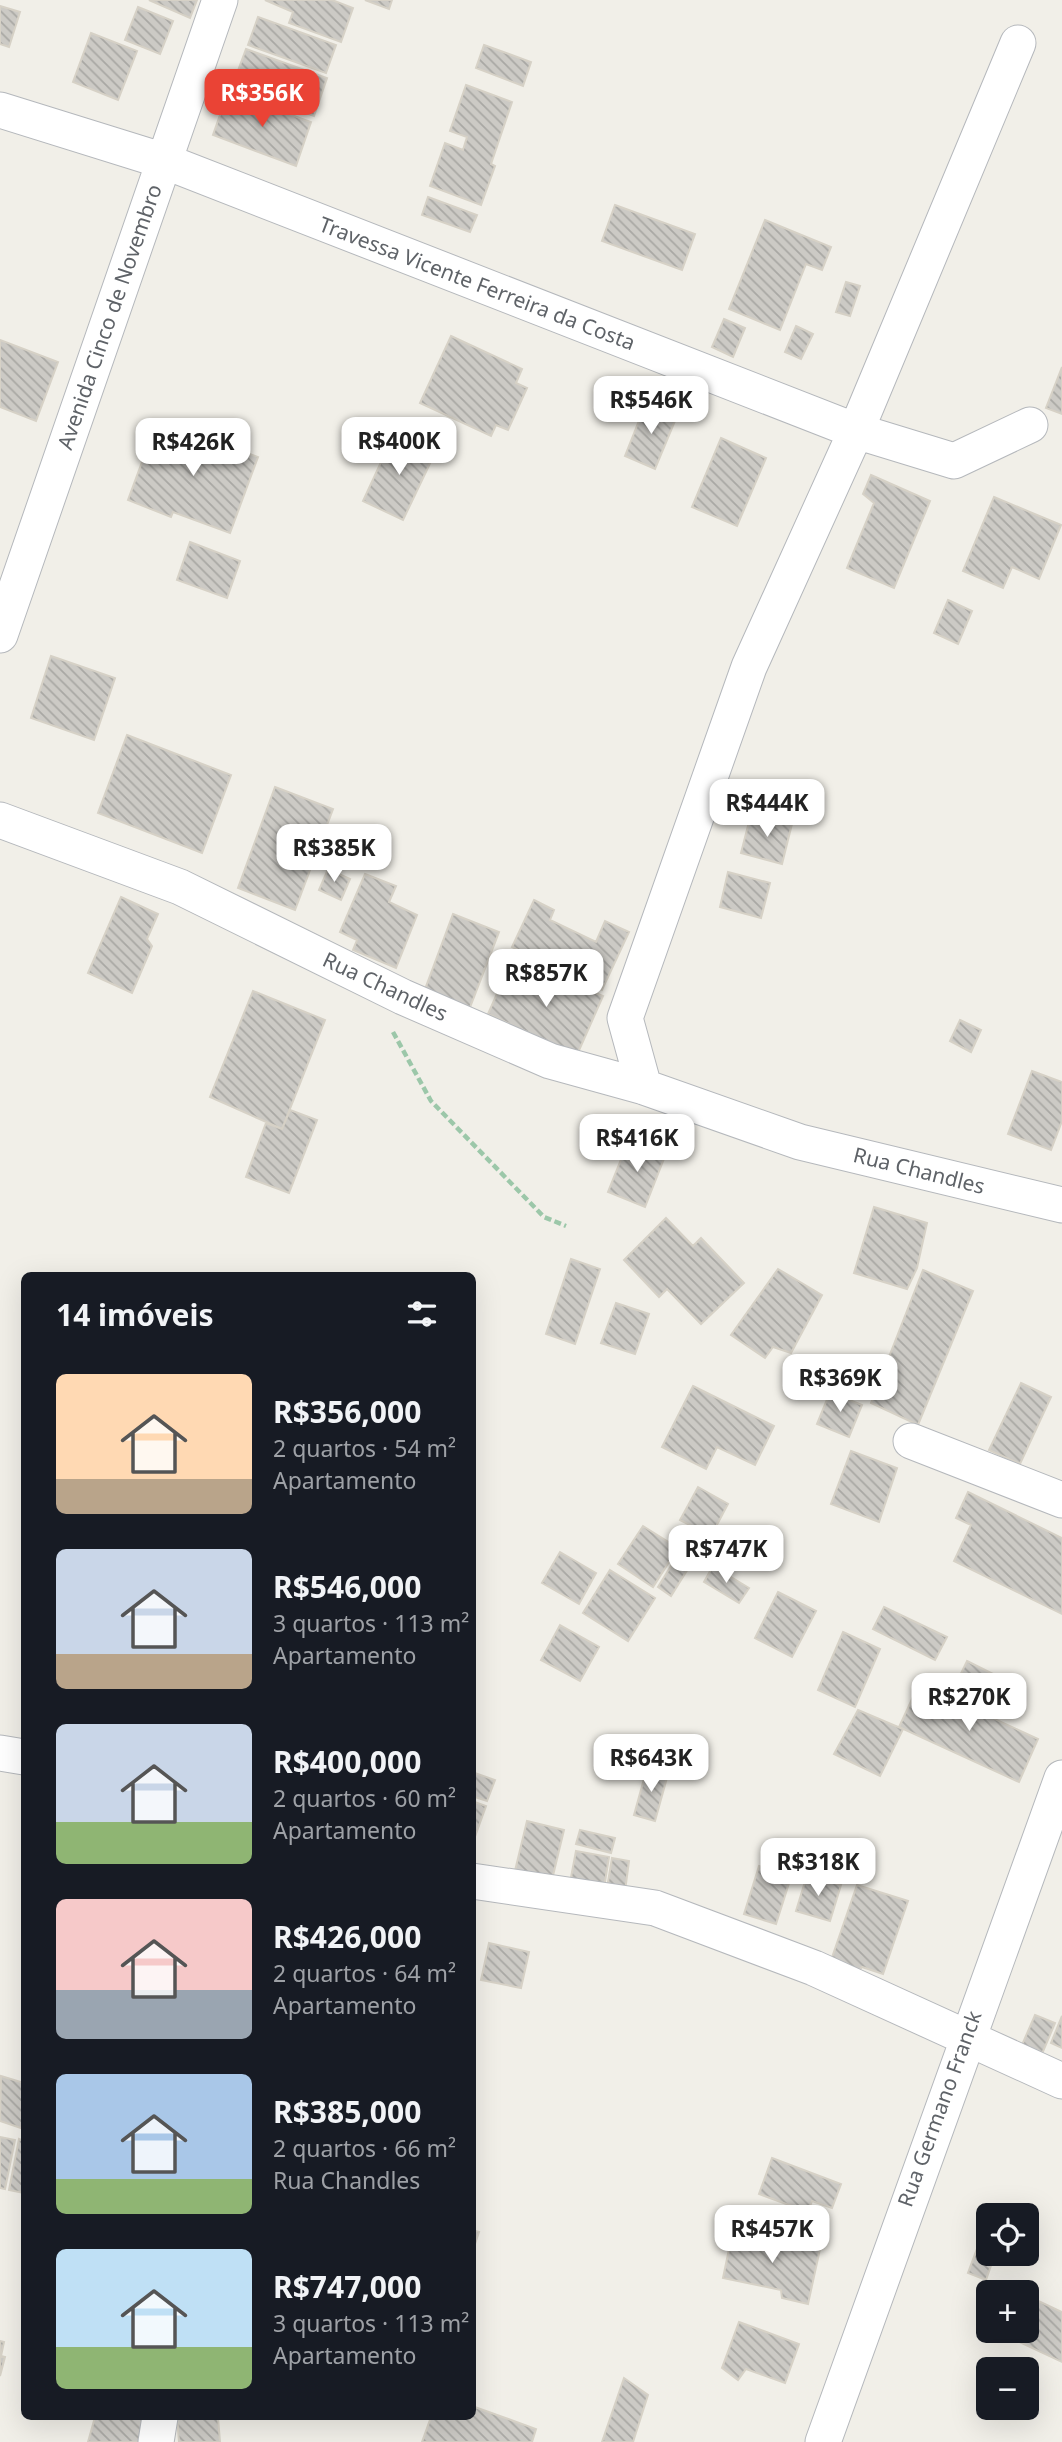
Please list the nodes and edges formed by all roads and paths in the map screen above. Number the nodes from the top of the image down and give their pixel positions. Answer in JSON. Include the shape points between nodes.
{"nodes":[{"id":1,"x":220,"y":0,"type":"edge"},
{"id":2,"x":1018,"y":43,"type":"dead end"},
{"id":3,"x":0,"y":110,"type":"edge"},
{"id":4,"x":164,"y":161,"type":"junction"},
{"id":5,"x":1030,"y":425,"type":"dead end"},
{"id":6,"x":856,"y":432,"type":"junction"},
{"id":7,"x":0,"y":635,"type":"edge"},
{"id":8,"x":0,"y":820,"type":"edge"},
{"id":9,"x":403,"y":997,"type":"junction"},
{"id":10,"x":644,"y":1087,"type":"junction"},
{"id":11,"x":1062,"y":1205,"type":"edge"},
{"id":12,"x":566,"y":1226,"type":"dead end"},
{"id":13,"x":911,"y":1441,"type":"dead end"},
{"id":14,"x":1062,"y":1500,"type":"edge"},
{"id":15,"x":0,"y":1753,"type":"edge"},
{"id":16,"x":21,"y":1756,"type":"edge"},
{"id":17,"x":1062,"y":1778,"type":"edge"},
{"id":18,"x":476,"y":1882,"type":"edge"},
{"id":19,"x":966,"y":2039,"type":"junction"},
{"id":20,"x":1062,"y":2081,"type":"edge"},
{"id":21,"x":160,"y":2420,"type":"edge"},
{"id":22,"x":156,"y":2442,"type":"edge"},
{"id":23,"x":822,"y":2442,"type":"edge"}],
"edges":[{"from":1,"to":4,"type":"street","name":"Avenida Cinco de Novembro"},
{"from":2,"to":6,"type":"street"},
{"from":3,"to":4,"type":"street","name":"Travessa Vicente Ferreira da Costa"},
{"from":4,"to":6,"type":"street","name":"Travessa Vicente Ferreira da Costa"},
{"from":4,"to":7,"type":"street","name":"Avenida Cinco de Novembro"},
{"from":5,"to":6,"type":"street","name":"Travessa Vicente Ferreira da Costa","via":[[954,461]]},
{"from":6,"to":10,"type":"street","via":[[749,667],[625,1018]]},
{"from":8,"to":9,"type":"street","name":"Rua Chandles","via":[[180,887]]},
{"from":9,"to":10,"type":"street","name":"Rua Chandles","via":[[550,1061]]},
{"from":9,"to":12,"type":"path","via":[[392,1034],[431,1101],[544,1217]]},
{"from":10,"to":11,"type":"street","name":"Rua Chandles","via":[[800,1142]]},
{"from":13,"to":14,"type":"street"},
{"from":15,"to":16,"type":"street"},
{"from":17,"to":19,"type":"street","name":"Rua Germano Franck"},
{"from":18,"to":19,"type":"street","via":[[655,1908],[814,1968]]},
{"from":19,"to":20,"type":"street"},
{"from":19,"to":23,"type":"street","name":"Rua Germano Franck"},
{"from":21,"to":22,"type":"street"}]}
